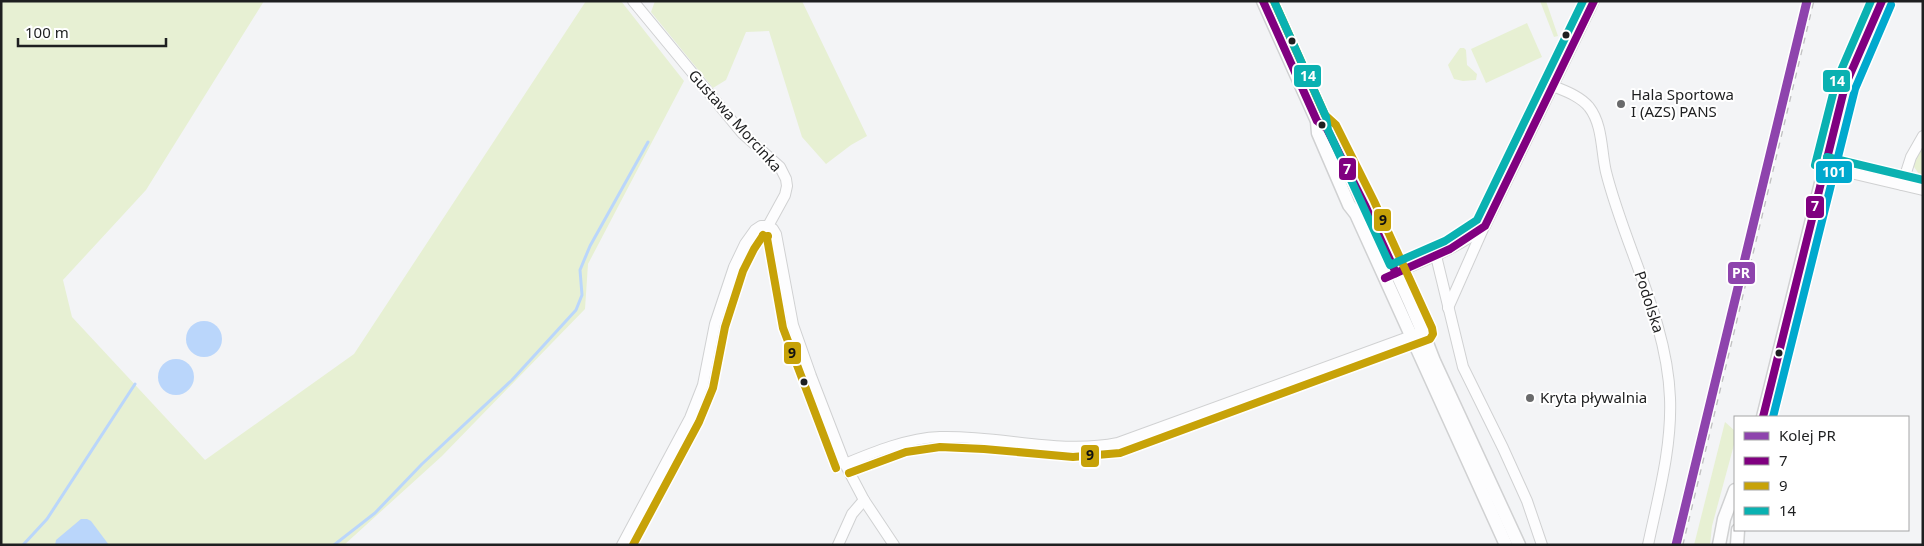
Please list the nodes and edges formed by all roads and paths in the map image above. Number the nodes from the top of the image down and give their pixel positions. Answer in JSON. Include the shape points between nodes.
{"nodes":[{"id":1,"x":633,"y":1,"type":"edge"},
{"id":2,"x":1263,"y":1,"type":"edge"},
{"id":3,"x":1594,"y":1,"type":"edge"},
{"id":4,"x":1882,"y":1,"type":"edge"},
{"id":5,"x":1553,"y":86,"type":"junction"},
{"id":6,"x":1923,"y":136,"type":"edge"},
{"id":7,"x":1825,"y":167,"type":"junction"},
{"id":8,"x":1902,"y":185,"type":"junction"},
{"id":9,"x":1923,"y":190,"type":"edge"},
{"id":10,"x":768,"y":226,"type":"junction"},
{"id":11,"x":1484,"y":226,"type":"junction"},
{"id":12,"x":1436,"y":256,"type":"junction"},
{"id":13,"x":1390,"y":275,"type":"junction"},
{"id":14,"x":1448,"y":308,"type":"junction"},
{"id":15,"x":1417,"y":334,"type":"junction"},
{"id":16,"x":1763,"y":416,"type":"edge"},
{"id":17,"x":845,"y":464,"type":"junction"},
{"id":18,"x":1478,"y":470,"type":"junction"},
{"id":19,"x":1734,"y":493,"type":"edge"},
{"id":20,"x":864,"y":500,"type":"junction"},
{"id":21,"x":1738,"y":531,"type":"edge"},
{"id":22,"x":622,"y":545,"type":"edge"},
{"id":23,"x":838,"y":545,"type":"edge"},
{"id":24,"x":894,"y":545,"type":"edge"},
{"id":25,"x":1506,"y":545,"type":"edge"},
{"id":26,"x":1519,"y":545,"type":"edge"},
{"id":27,"x":1542,"y":545,"type":"edge"},
{"id":28,"x":1648,"y":545,"type":"edge"},
{"id":29,"x":1719,"y":545,"type":"edge"},
{"id":30,"x":1737,"y":545,"type":"edge"}],
"edges":[{"from":1,"to":10,"type":"street","name":"Gustawa Morcinka","via":[[742,133],[780,167],[787,186]]},
{"from":2,"to":13,"type":"main road","via":[[1317,121],[1318,134]]},
{"from":3,"to":5,"type":"street"},
{"from":4,"to":7,"type":"main road","via":[[1845,86]]},
{"from":5,"to":11,"type":"street"},
{"from":5,"to":28,"type":"street","name":"Podolska","via":[[1580,99],[1589,107],[1597,124],[1606,172],[1666,356],[1669,435]]},
{"from":6,"to":8,"type":"street","via":[[1911,157]]},
{"from":7,"to":8,"type":"street"},
{"from":7,"to":16,"type":"main road"},
{"from":8,"to":9,"type":"street"},
{"from":10,"to":17,"type":"street","via":[[776,234],[793,325]]},
{"from":10,"to":22,"type":"street","name":"Gustawa Morcinka","via":[[755,230],[734,267],[715,324],[703,385],[690,418]]},
{"from":11,"to":12,"type":"street","via":[[1475,235]]},
{"from":11,"to":14,"type":"street"},
{"from":12,"to":13,"type":"street"},
{"from":12,"to":14,"type":"street"},
{"from":13,"to":15,"type":"main road"},
{"from":14,"to":27,"type":"street","via":[[1462,367],[1508,456]]},
{"from":15,"to":17,"type":"street","via":[[1118,443],[1074,448],[940,437],[908,442]]},
{"from":15,"to":18,"type":"main road"},
{"from":17,"to":20,"type":"street"},
{"from":18,"to":25,"type":"main road"},
{"from":18,"to":26,"type":"main road"},
{"from":19,"to":29,"type":"main road"},
{"from":20,"to":23,"type":"street","via":[[852,514]]},
{"from":20,"to":24,"type":"street"},
{"from":21,"to":30,"type":"main road"}]}
